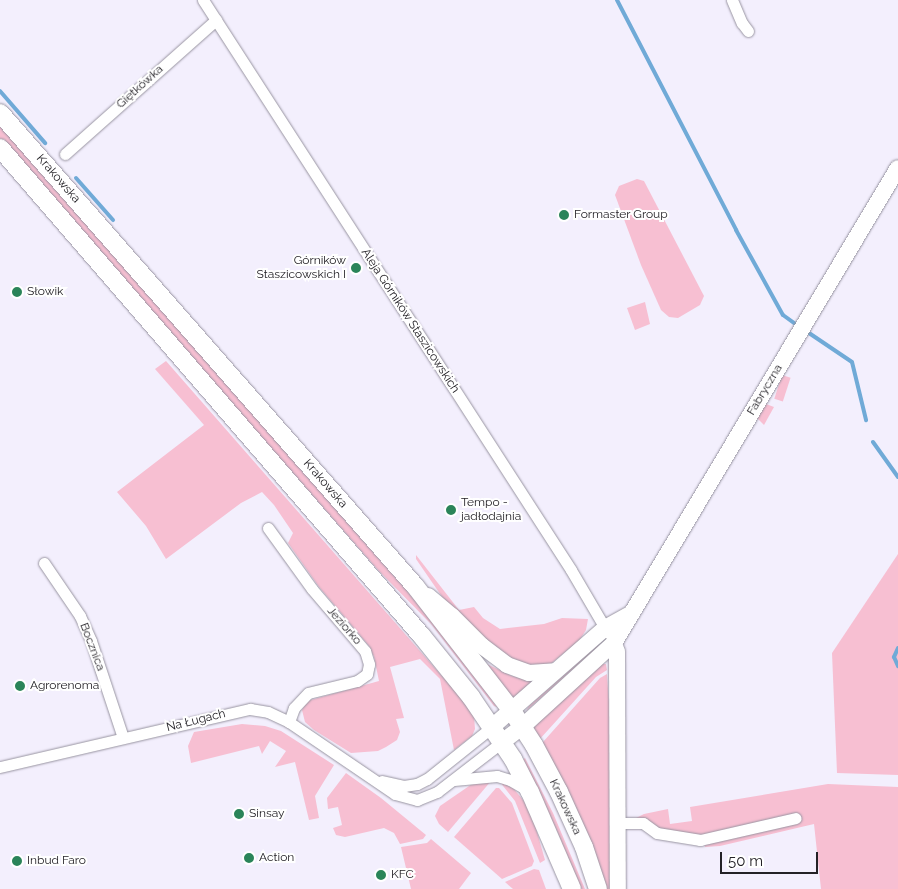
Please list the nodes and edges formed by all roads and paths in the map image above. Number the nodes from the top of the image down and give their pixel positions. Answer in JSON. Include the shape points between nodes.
{"nodes":[{"id":1,"x":204,"y":0,"type":"edge"},
{"id":2,"x":732,"y":0,"type":"edge"},
{"id":3,"x":216,"y":20,"type":"junction"},
{"id":4,"x":748,"y":31,"type":"dead end"},
{"id":5,"x":0,"y":113,"type":"edge"},
{"id":6,"x":0,"y":148,"type":"edge"},
{"id":7,"x":65,"y":154,"type":"dead end"},
{"id":8,"x":898,"y":168,"type":"edge"},
{"id":9,"x":268,"y":528,"type":"dead end"},
{"id":10,"x":44,"y":564,"type":"dead end"},
{"id":11,"x":415,"y":586,"type":"junction"},
{"id":12,"x":632,"y":613,"type":"junction"},
{"id":13,"x":605,"y":628,"type":"junction"},
{"id":14,"x":614,"y":643,"type":"junction"},
{"id":15,"x":556,"y":671,"type":"junction"},
{"id":16,"x":512,"y":711,"type":"junction"},
{"id":17,"x":289,"y":722,"type":"junction"},
{"id":18,"x":492,"y":727,"type":"junction"},
{"id":19,"x":522,"y":727,"type":"junction"},
{"id":20,"x":123,"y":738,"type":"junction"},
{"id":21,"x":502,"y":742,"type":"junction"},
{"id":22,"x":0,"y":767,"type":"edge"},
{"id":23,"x":375,"y":779,"type":"junction"},
{"id":24,"x":453,"y":780,"type":"junction"},
{"id":25,"x":530,"y":792,"type":"junction"},
{"id":26,"x":796,"y":818,"type":"dead end"},
{"id":27,"x":617,"y":823,"type":"junction"},
{"id":28,"x":572,"y":889,"type":"edge"},
{"id":29,"x":598,"y":889,"type":"edge"},
{"id":30,"x":618,"y":889,"type":"edge"}],
"edges":[{"from":1,"to":3,"type":"street","name":"Aleja Górników Staszicowskich"},
{"from":2,"to":4,"type":"street"},
{"from":3,"to":7,"type":"street","name":"Giętkówka"},
{"from":3,"to":13,"type":"street","name":"Aleja Górników Staszicowskich"},
{"from":5,"to":11,"type":"main road","name":"Krakowska"},
{"from":6,"to":18,"type":"main road","name":"Krakowska","via":[[421,635]]},
{"from":8,"to":12,"type":"main road","name":"Fabryczna"},
{"from":9,"to":17,"type":"street","name":"Jeziorko","via":[[312,589],[365,651],[369,664],[363,678],[308,693],[294,708]]},
{"from":10,"to":20,"type":"street","name":"Bocznica","via":[[80,616]]},
{"from":11,"to":15,"type":"main road","via":[[506,665],[529,673]]},
{"from":11,"to":16,"type":"main road","name":"Krakowska"},
{"from":12,"to":13,"type":"main road","name":"Fabryczna"},
{"from":12,"to":14,"type":"main road","name":"Fabryczna"},
{"from":13,"to":14,"type":"street","name":"Aleja Górników Staszicowskich"},
{"from":13,"to":15,"type":"main road","name":"Fabryczna"},
{"from":14,"to":19,"type":"main road","name":"Fabryczna"},
{"from":14,"to":27,"type":"main road","via":[[617,652]]},
{"from":15,"to":16,"type":"main road","name":"Fabryczna"},
{"from":16,"to":18,"type":"main road","name":"Fabryczna"},
{"from":16,"to":19,"type":"main road","name":"Krakowska"},
{"from":17,"to":20,"type":"street","name":"Na Ługach","via":[[258,709],[241,709]]},
{"from":17,"to":23,"type":"street","name":"Na Ługach"},
{"from":18,"to":21,"type":"main road","name":"Krakowska"},
{"from":18,"to":23,"type":"street","name":"Na Ługach","via":[[417,784],[392,785]]},
{"from":19,"to":21,"type":"main road","name":"Fabryczna"},
{"from":19,"to":29,"type":"main road","name":"Krakowska","via":[[559,792],[584,847]]},
{"from":20,"to":22,"type":"street","name":"Na Ługach"},
{"from":21,"to":24,"type":"street","name":"Na Ługach"},
{"from":21,"to":25,"type":"main road","name":"Krakowska"},
{"from":23,"to":24,"type":"street","name":"Na Ługach","via":[[394,794],[417,800],[437,792]]},
{"from":24,"to":25,"type":"street","name":"Na Ługach","via":[[497,776]]},
{"from":25,"to":28,"type":"main road","name":"Krakowska"},
{"from":26,"to":27,"type":"street","via":[[700,840],[657,833],[643,823]]},
{"from":27,"to":30,"type":"main road"}]}
